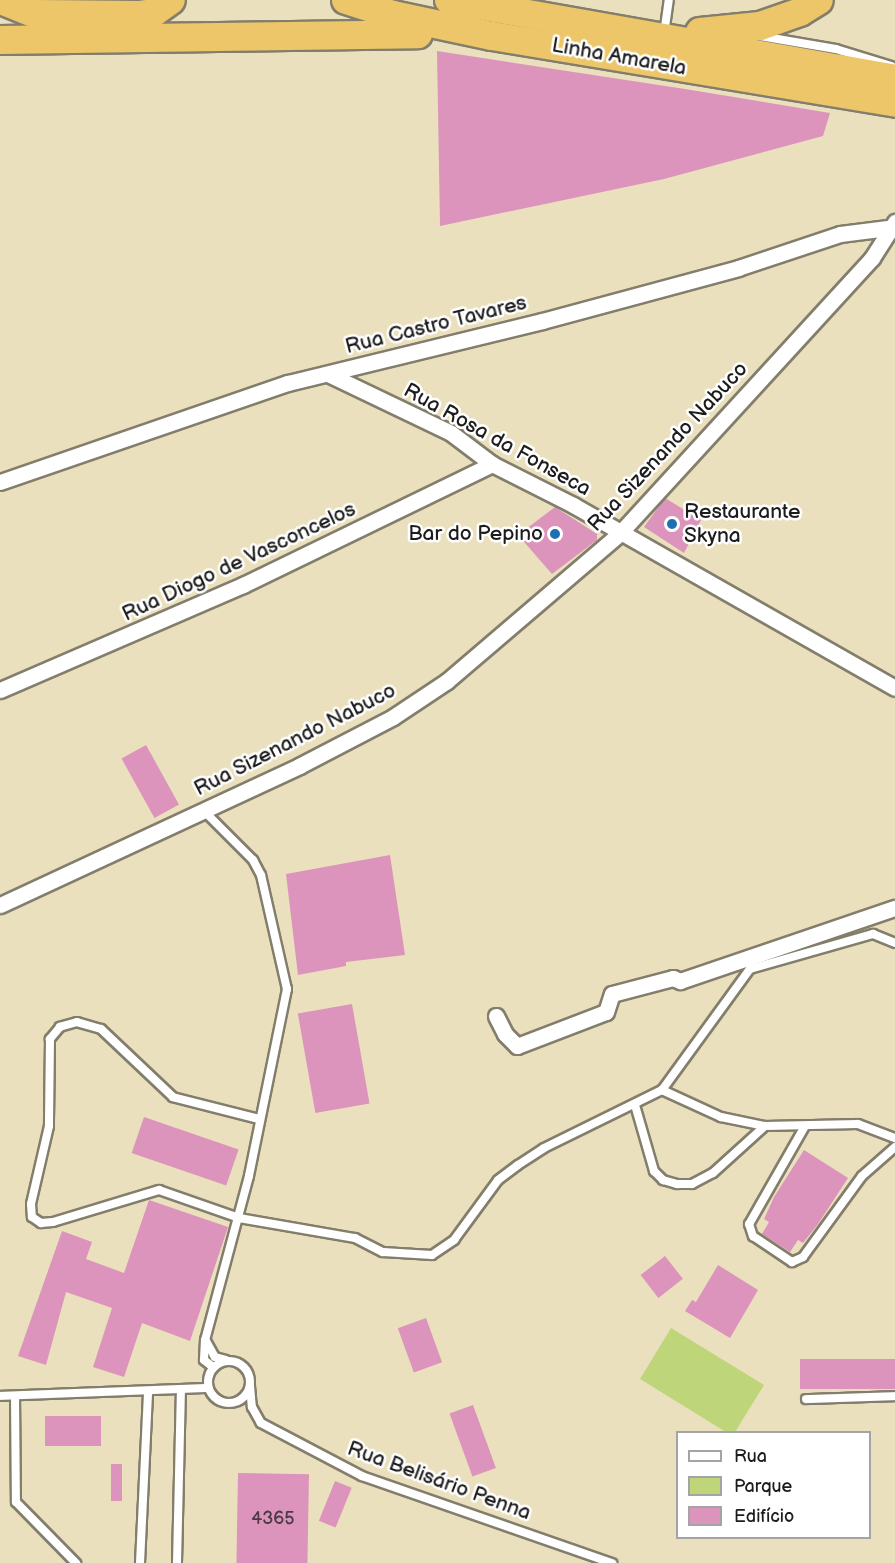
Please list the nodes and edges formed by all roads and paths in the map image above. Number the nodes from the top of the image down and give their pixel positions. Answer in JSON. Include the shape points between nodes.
{"nodes":[{"id":1,"x":1,"y":0,"type":"edge"},
{"id":2,"x":171,"y":0,"type":"edge"},
{"id":3,"x":346,"y":0,"type":"edge"},
{"id":4,"x":449,"y":0,"type":"edge"},
{"id":5,"x":669,"y":0,"type":"edge"},
{"id":6,"x":819,"y":0,"type":"edge"},
{"id":7,"x":730,"y":31,"type":"junction"},
{"id":8,"x":658,"y":34,"type":"junction"},
{"id":9,"x":492,"y":36,"type":"junction"},
{"id":10,"x":0,"y":40,"type":"edge"},
{"id":11,"x":895,"y":68,"type":"edge"},
{"id":12,"x":895,"y":79,"type":"edge"},
{"id":13,"x":895,"y":104,"type":"edge"},
{"id":14,"x":892,"y":225,"type":"edge"},
{"id":15,"x":328,"y":374,"type":"junction"},
{"id":16,"x":492,"y":464,"type":"junction"},
{"id":17,"x":0,"y":482,"type":"edge"},
{"id":18,"x":620,"y":533,"type":"junction"},
{"id":19,"x":895,"y":687,"type":"edge"},
{"id":20,"x":0,"y":690,"type":"edge"},
{"id":21,"x":203,"y":810,"type":"junction"},
{"id":22,"x":0,"y":905,"type":"edge"},
{"id":23,"x":895,"y":908,"type":"edge"},
{"id":24,"x":895,"y":943,"type":"edge"},
{"id":25,"x":496,"y":1016,"type":"dead end"},
{"id":26,"x":662,"y":1090,"type":"junction"},
{"id":27,"x":635,"y":1105,"type":"junction"},
{"id":28,"x":259,"y":1119,"type":"junction"},
{"id":29,"x":765,"y":1126,"type":"junction"},
{"id":30,"x":805,"y":1126,"type":"junction"},
{"id":31,"x":895,"y":1138,"type":"edge"},
{"id":32,"x":895,"y":1147,"type":"edge"},
{"id":33,"x":239,"y":1218,"type":"junction"},
{"id":34,"x":205,"y":1340,"type":"junction"},
{"id":35,"x":231,"y":1361,"type":"junction"},
{"id":36,"x":213,"y":1367,"type":"junction"},
{"id":37,"x":250,"y":1386,"type":"junction"},
{"id":38,"x":208,"y":1388,"type":"junction"},
{"id":39,"x":148,"y":1392,"type":"junction"},
{"id":40,"x":181,"y":1392,"type":"junction"},
{"id":41,"x":0,"y":1396,"type":"edge"},
{"id":42,"x":15,"y":1396,"type":"junction"},
{"id":43,"x":895,"y":1396,"type":"edge"},
{"id":44,"x":806,"y":1399,"type":"dead end"},
{"id":45,"x":76,"y":1563,"type":"edge"},
{"id":46,"x":140,"y":1563,"type":"edge"},
{"id":47,"x":177,"y":1563,"type":"edge"},
{"id":48,"x":612,"y":1563,"type":"edge"}],
"edges":[{"from":1,"to":2,"type":"highway","via":[[36,14],[139,15],[153,13]]},
{"from":3,"to":9,"type":"highway","name":"Linha Amarela","via":[[393,15]]},
{"from":4,"to":8,"type":"highway","name":"Linha Amarela"},
{"from":5,"to":8,"type":"lane"},
{"from":6,"to":7,"type":"highway","via":[[779,20]]},
{"from":7,"to":8,"type":"highway"},
{"from":7,"to":11,"type":"lane","via":[[836,49]]},
{"from":8,"to":12,"type":"highway","name":"Linha Amarela"},
{"from":9,"to":10,"type":"highway","via":[[390,32]]},
{"from":9,"to":13,"type":"highway","name":"Linha Amarela"},
{"from":14,"to":15,"type":"street","name":"Rua Castro Tavares","via":[[840,234],[738,268]]},
{"from":14,"to":18,"type":"street","name":"Rua Sizenando Nabuco","via":[[872,258]]},
{"from":15,"to":16,"type":"street","name":"Rua Rosa da Fonseca","via":[[451,433]]},
{"from":15,"to":17,"type":"street","name":"Rua Castro Tavares","via":[[196,412]]},
{"from":16,"to":18,"type":"street","name":"Rua Rosa da Fonseca"},
{"from":16,"to":20,"type":"street","name":"Rua Diogo de Vasconcelos","via":[[243,585]]},
{"from":18,"to":19,"type":"street","name":"Rua Rosa da Fonseca"},
{"from":18,"to":21,"type":"street","name":"Rua Sizenando Nabuco","via":[[447,681],[365,733]]},
{"from":21,"to":22,"type":"street","name":"Rua Sizenando Nabuco"},
{"from":21,"to":28,"type":"lane","via":[[253,860],[261,875],[287,989]]},
{"from":23,"to":25,"type":"street","via":[[680,981],[673,978],[612,994],[606,1012],[517,1046]]},
{"from":24,"to":26,"type":"lane","via":[[873,934],[750,969]]},
{"from":26,"to":27,"type":"lane"},
{"from":26,"to":29,"type":"lane","via":[[721,1118]]},
{"from":27,"to":29,"type":"lane","via":[[654,1171],[663,1180],[677,1184],[692,1184],[713,1173]]},
{"from":27,"to":33,"type":"lane","via":[[544,1148],[498,1180],[454,1240],[432,1255],[400,1255],[355,1238]]},
{"from":28,"to":33,"type":"lane"},
{"from":28,"to":33,"type":"lane","via":[[172,1097],[101,1029],[70,1024],[60,1027],[50,1039],[49,1126],[31,1204],[34,1221],[71,1217],[159,1190]]},
{"from":29,"to":30,"type":"lane"},
{"from":30,"to":31,"type":"lane","via":[[858,1124]]},
{"from":30,"to":32,"type":"lane","via":[[749,1224],[753,1236],[792,1262],[803,1257],[862,1176]]},
{"from":33,"to":34,"type":"lane"},
{"from":34,"to":35,"type":"lane","via":[[214,1357]]},
{"from":34,"to":36,"type":"lane","via":[[204,1360]]},
{"from":35,"to":36,"type":"lane"},
{"from":35,"to":37,"type":"lane","via":[[243,1366]]},
{"from":36,"to":38,"type":"lane"},
{"from":37,"to":38,"type":"lane","via":[[243,1398],[230,1404],[216,1400]]},
{"from":37,"to":48,"type":"lane","name":"Rua Belisário Penna","via":[[252,1407],[261,1423],[362,1476]]},
{"from":38,"to":40,"type":"lane"},
{"from":39,"to":40,"type":"lane"},
{"from":39,"to":42,"type":"lane"},
{"from":39,"to":46,"type":"lane"},
{"from":40,"to":47,"type":"lane"},
{"from":41,"to":42,"type":"lane"},
{"from":42,"to":45,"type":"lane","via":[[16,1502]]},
{"from":43,"to":44,"type":"lane"}]}
